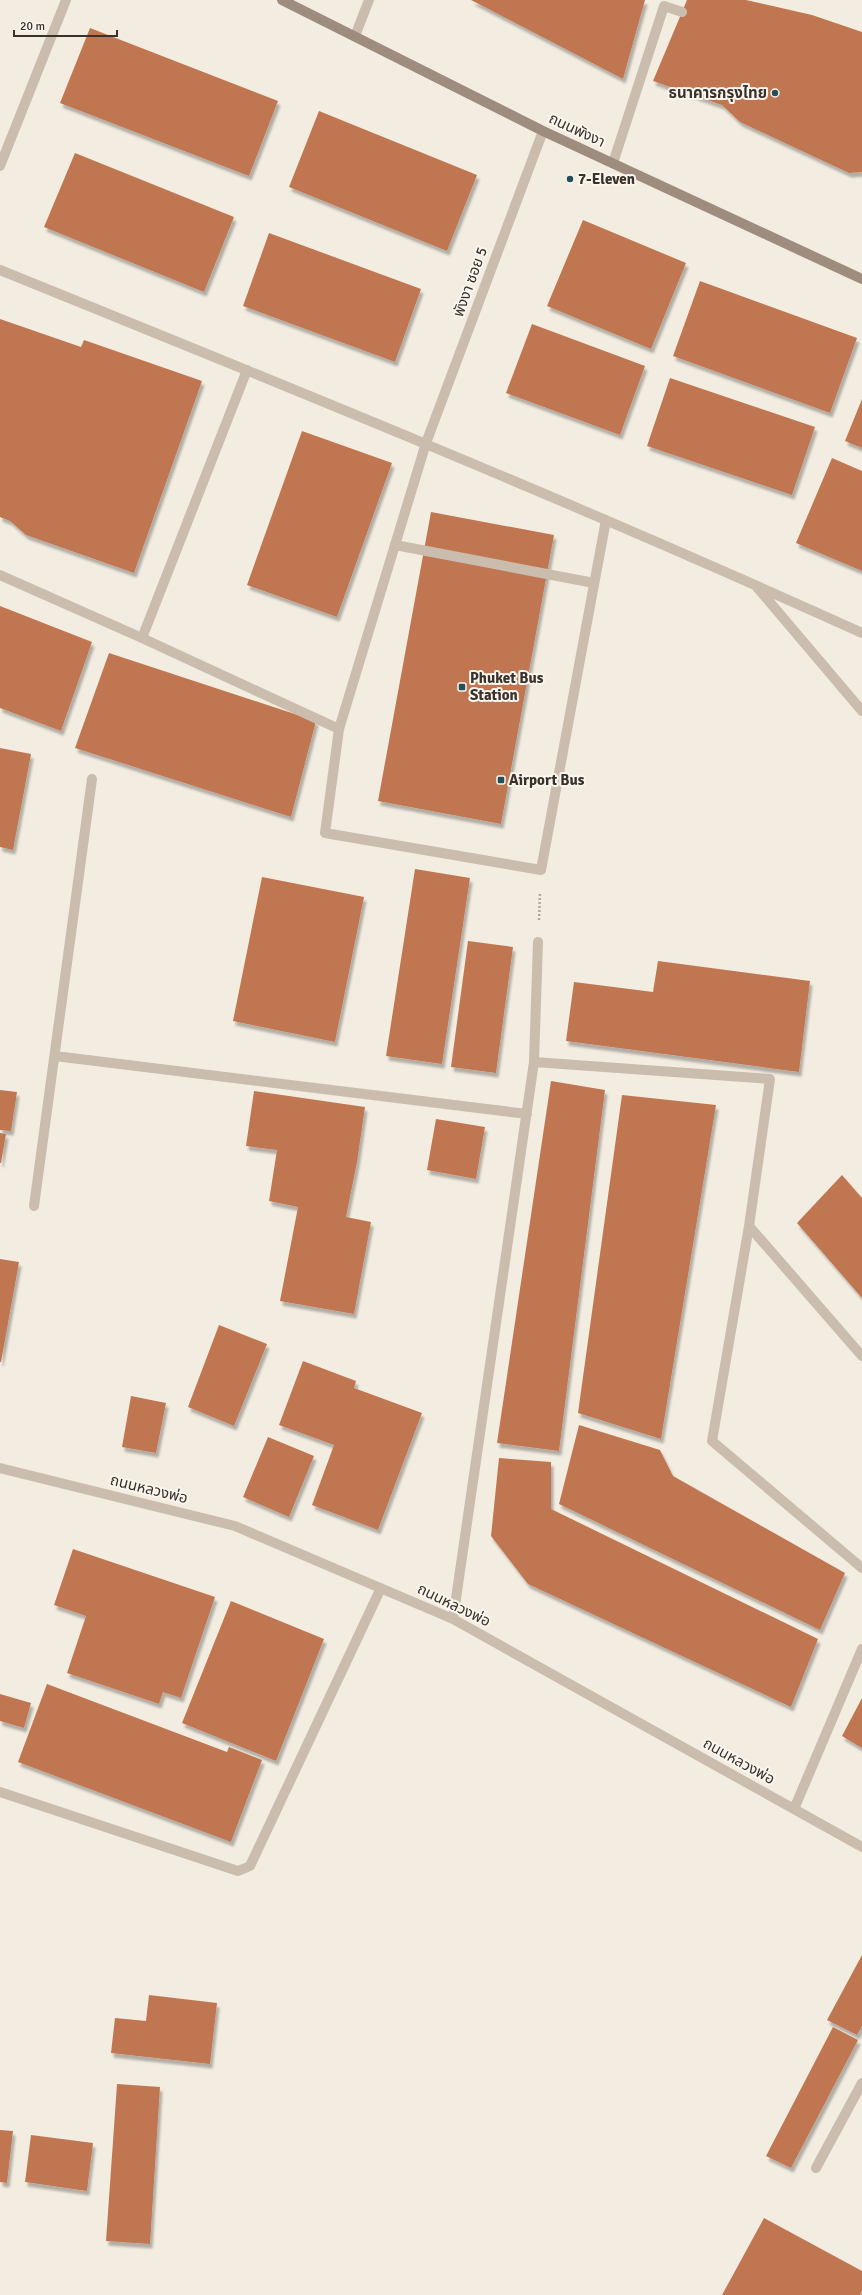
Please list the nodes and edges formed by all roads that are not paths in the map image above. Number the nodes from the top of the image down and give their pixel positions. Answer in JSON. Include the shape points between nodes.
{"nodes":[{"id":1,"x":66,"y":0,"type":"edge"},
{"id":2,"x":282,"y":0,"type":"edge"},
{"id":3,"x":369,"y":0,"type":"edge"},
{"id":4,"x":682,"y":12,"type":"dead end"},
{"id":5,"x":354,"y":36,"type":"junction"},
{"id":6,"x":542,"y":131,"type":"junction"},
{"id":7,"x":613,"y":163,"type":"junction"},
{"id":8,"x":0,"y":166,"type":"edge"},
{"id":9,"x":0,"y":270,"type":"edge"},
{"id":10,"x":862,"y":279,"type":"edge"},
{"id":11,"x":247,"y":370,"type":"junction"},
{"id":12,"x":426,"y":443,"type":"junction"},
{"id":13,"x":606,"y":520,"type":"junction"},
{"id":14,"x":395,"y":545,"type":"junction"},
{"id":15,"x":0,"y":575,"type":"edge"},
{"id":16,"x":594,"y":583,"type":"junction"},
{"id":17,"x":754,"y":584,"type":"junction"},
{"id":18,"x":862,"y":633,"type":"edge"},
{"id":19,"x":142,"y":638,"type":"junction"},
{"id":20,"x":862,"y":711,"type":"edge"},
{"id":21,"x":339,"y":729,"type":"junction"},
{"id":22,"x":92,"y":779,"type":"dead end"},
{"id":23,"x":538,"y":942,"type":"road end"},
{"id":24,"x":55,"y":1056,"type":"junction"},
{"id":25,"x":534,"y":1062,"type":"junction"},
{"id":26,"x":527,"y":1114,"type":"junction"},
{"id":27,"x":34,"y":1206,"type":"dead end"},
{"id":28,"x":749,"y":1226,"type":"junction"},
{"id":29,"x":862,"y":1356,"type":"edge"},
{"id":30,"x":0,"y":1468,"type":"edge"},
{"id":31,"x":862,"y":1568,"type":"edge"},
{"id":32,"x":381,"y":1588,"type":"junction"},
{"id":33,"x":453,"y":1619,"type":"junction"},
{"id":34,"x":862,"y":1649,"type":"edge"},
{"id":35,"x":0,"y":1792,"type":"edge"},
{"id":36,"x":794,"y":1809,"type":"junction"},
{"id":37,"x":862,"y":1847,"type":"edge"},
{"id":38,"x":862,"y":2083,"type":"edge"},
{"id":39,"x":816,"y":2168,"type":"dead end"}],
"edges":[{"from":1,"to":8,"type":"street"},
{"from":2,"to":5,"type":"street","name":"ถนนพังงา"},
{"from":3,"to":5,"type":"street"},
{"from":4,"to":7,"type":"street","via":[[664,6]]},
{"from":5,"to":6,"type":"street","name":"ถนนพังงา"},
{"from":6,"to":7,"type":"street","name":"ถนนพังงา"},
{"from":6,"to":12,"type":"street","name":"พังงา ซอย 5"},
{"from":7,"to":10,"type":"street","name":"ถนนพังงา"},
{"from":9,"to":11,"type":"street"},
{"from":11,"to":12,"type":"street"},
{"from":11,"to":19,"type":"street"},
{"from":12,"to":13,"type":"street"},
{"from":12,"to":14,"type":"street","name":"พังงา ซอย 5"},
{"from":13,"to":16,"type":"street"},
{"from":13,"to":17,"type":"street"},
{"from":14,"to":16,"type":"street"},
{"from":14,"to":21,"type":"street","name":"พังงา ซอย 5"},
{"from":15,"to":19,"type":"street"},
{"from":16,"to":21,"type":"street","name":"พังงา ซอย 5","via":[[541,870],[325,833]]},
{"from":17,"to":18,"type":"street"},
{"from":17,"to":20,"type":"street"},
{"from":19,"to":21,"type":"street"},
{"from":22,"to":24,"type":"street"},
{"from":23,"to":25,"type":"street"},
{"from":24,"to":26,"type":"street"},
{"from":24,"to":27,"type":"street"},
{"from":25,"to":26,"type":"street"},
{"from":25,"to":28,"type":"street","via":[[770,1079]]},
{"from":26,"to":33,"type":"street"},
{"from":28,"to":29,"type":"street"},
{"from":28,"to":31,"type":"street","via":[[712,1441]]},
{"from":30,"to":32,"type":"street","name":"ถนนหลวงพ่อ","via":[[236,1526]]},
{"from":32,"to":33,"type":"street","name":"ถนนหลวงพ่อ"},
{"from":32,"to":35,"type":"street","via":[[250,1866],[238,1871]]},
{"from":33,"to":36,"type":"street","name":"ถนนหลวงพ่อ"},
{"from":34,"to":36,"type":"street"},
{"from":36,"to":37,"type":"street","name":"ถนนหลวงพ่อ"},
{"from":38,"to":39,"type":"street"}]}
